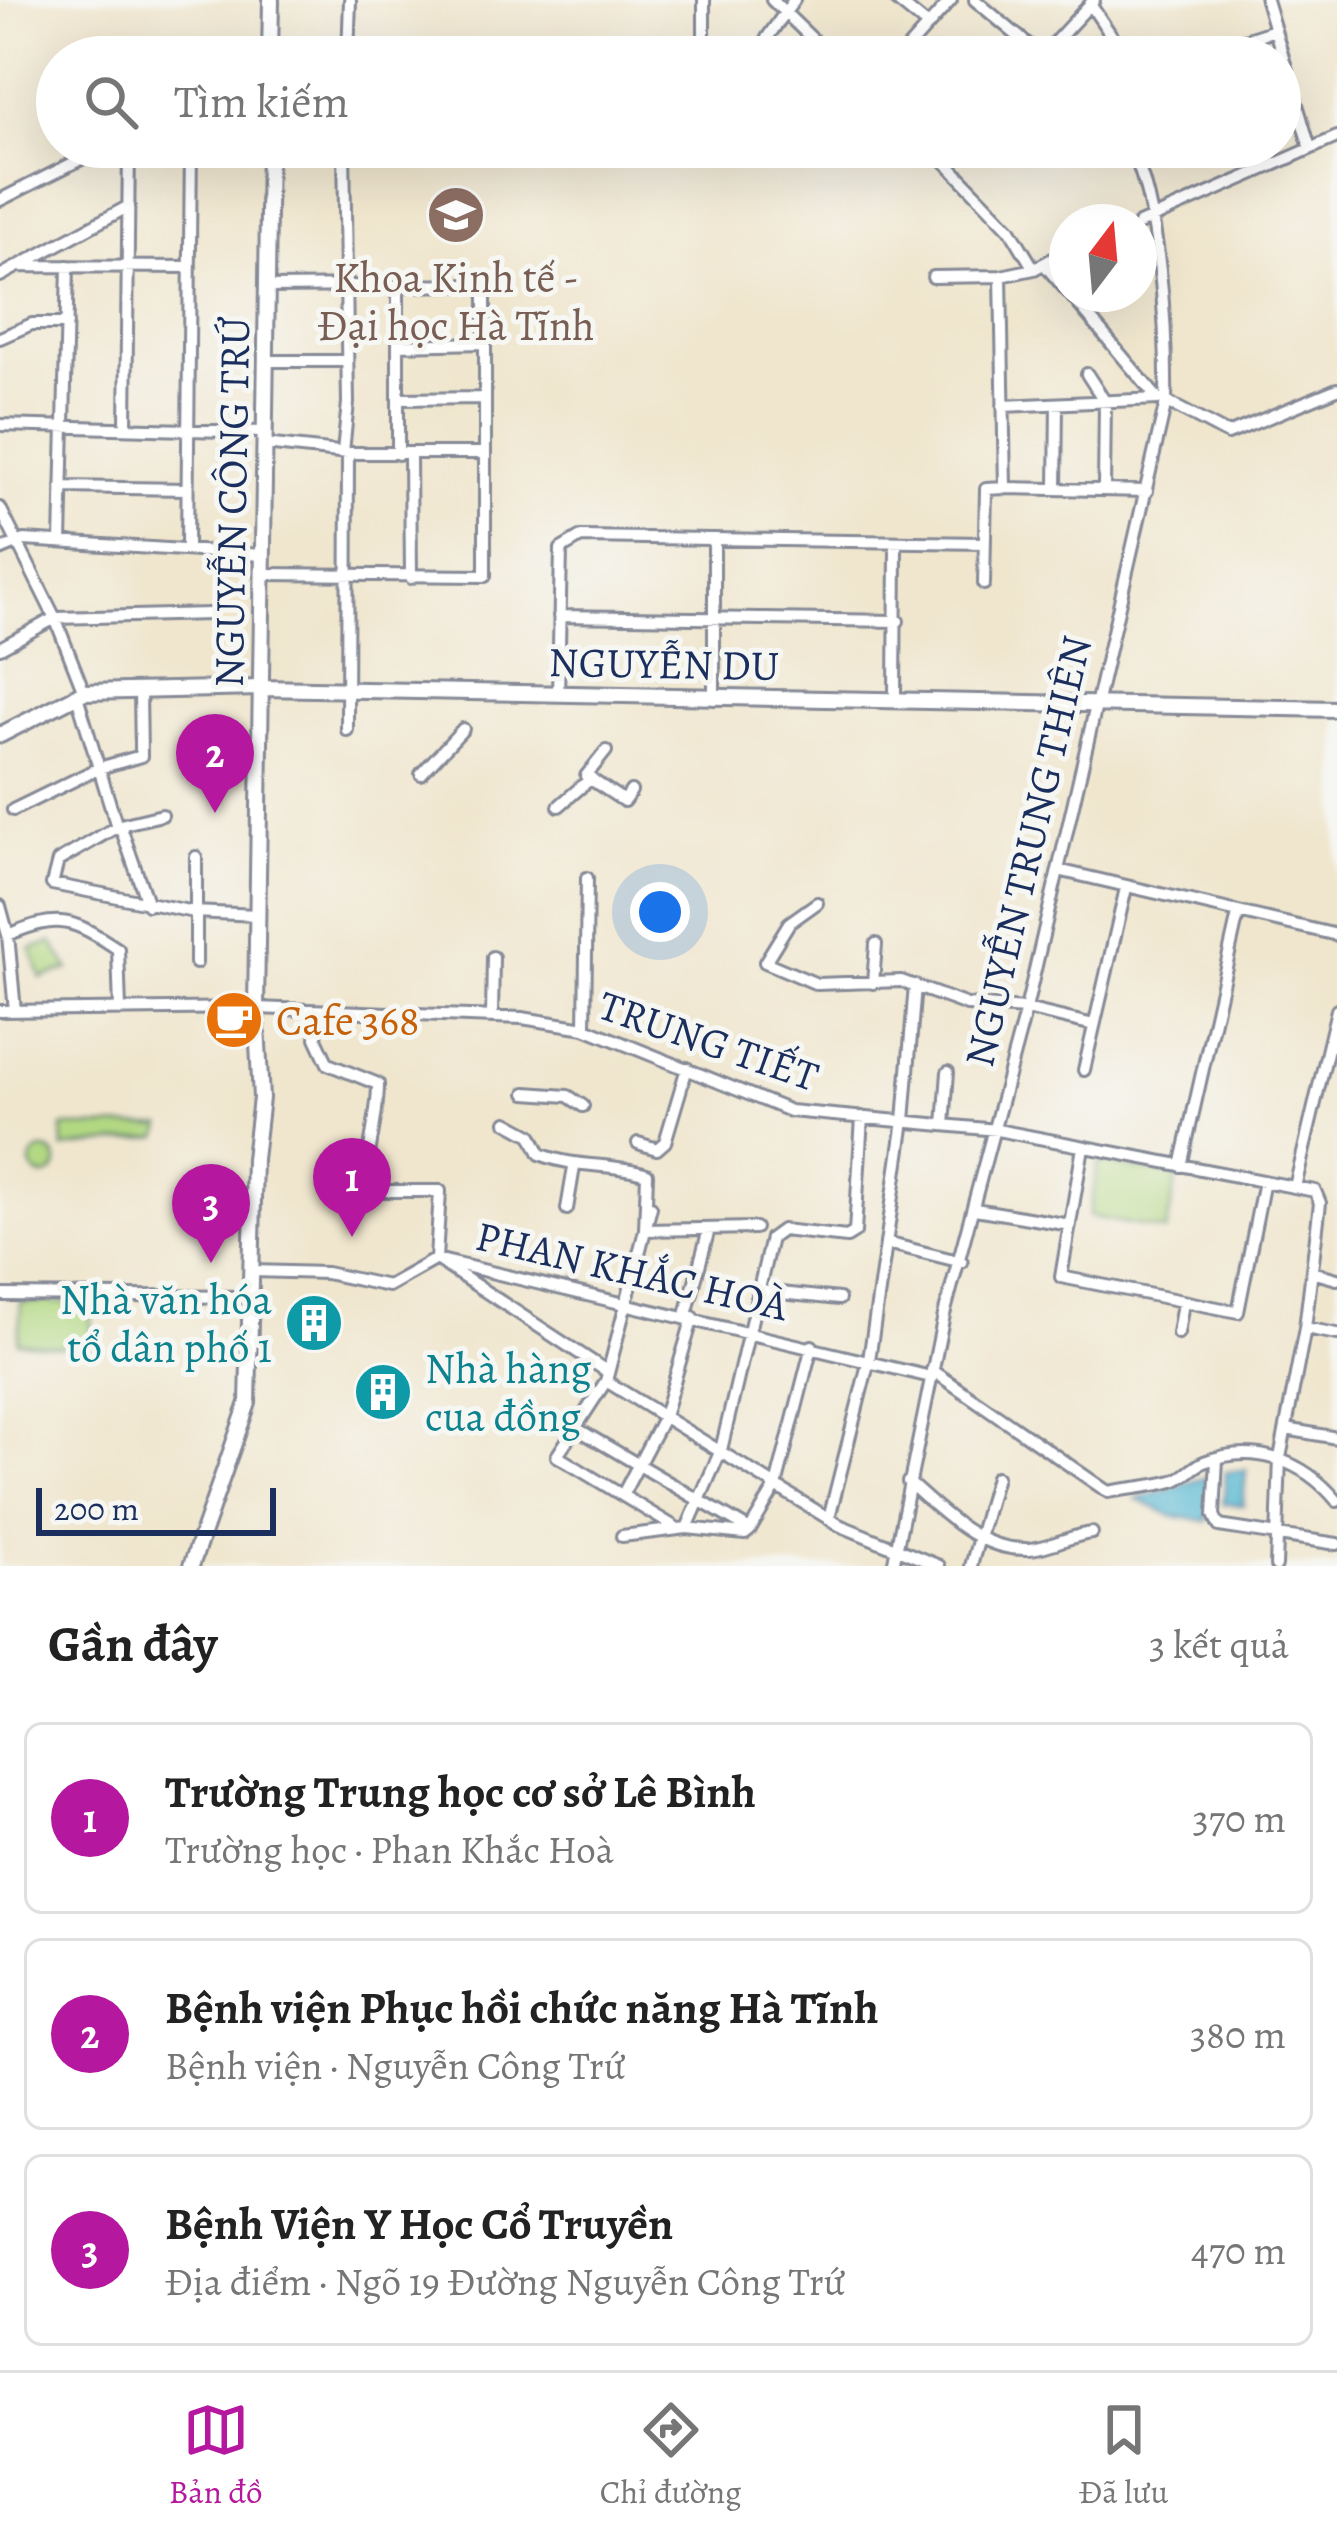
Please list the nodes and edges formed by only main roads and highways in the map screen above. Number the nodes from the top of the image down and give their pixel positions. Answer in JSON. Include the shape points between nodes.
{"nodes":[{"id":1,"x":271,"y":0,"type":"edge"},
{"id":2,"x":270,"y":36,"type":"edge"},
{"id":3,"x":268,"y":168,"type":"edge"},
{"id":4,"x":261,"y":688,"type":"junction"},
{"id":5,"x":1337,"y":709,"type":"edge"},
{"id":6,"x":0,"y":735,"type":"edge"},
{"id":7,"x":191,"y":1566,"type":"edge"}],
"edges":[{"from":1,"to":2,"type":"main road"},
{"from":3,"to":4,"type":"main road","name":"NGUYỄN CÔNG TRỨ"},
{"from":4,"to":5,"type":"main road","name":"NGUYỄN DU"},
{"from":4,"to":6,"type":"main road","name":"NGUYỄN DU","via":[[80,694]]},
{"from":4,"to":7,"type":"main road","name":"NGUYỄN CÔNG TRỨ","via":[[261,1098],[245,1418]]}]}
